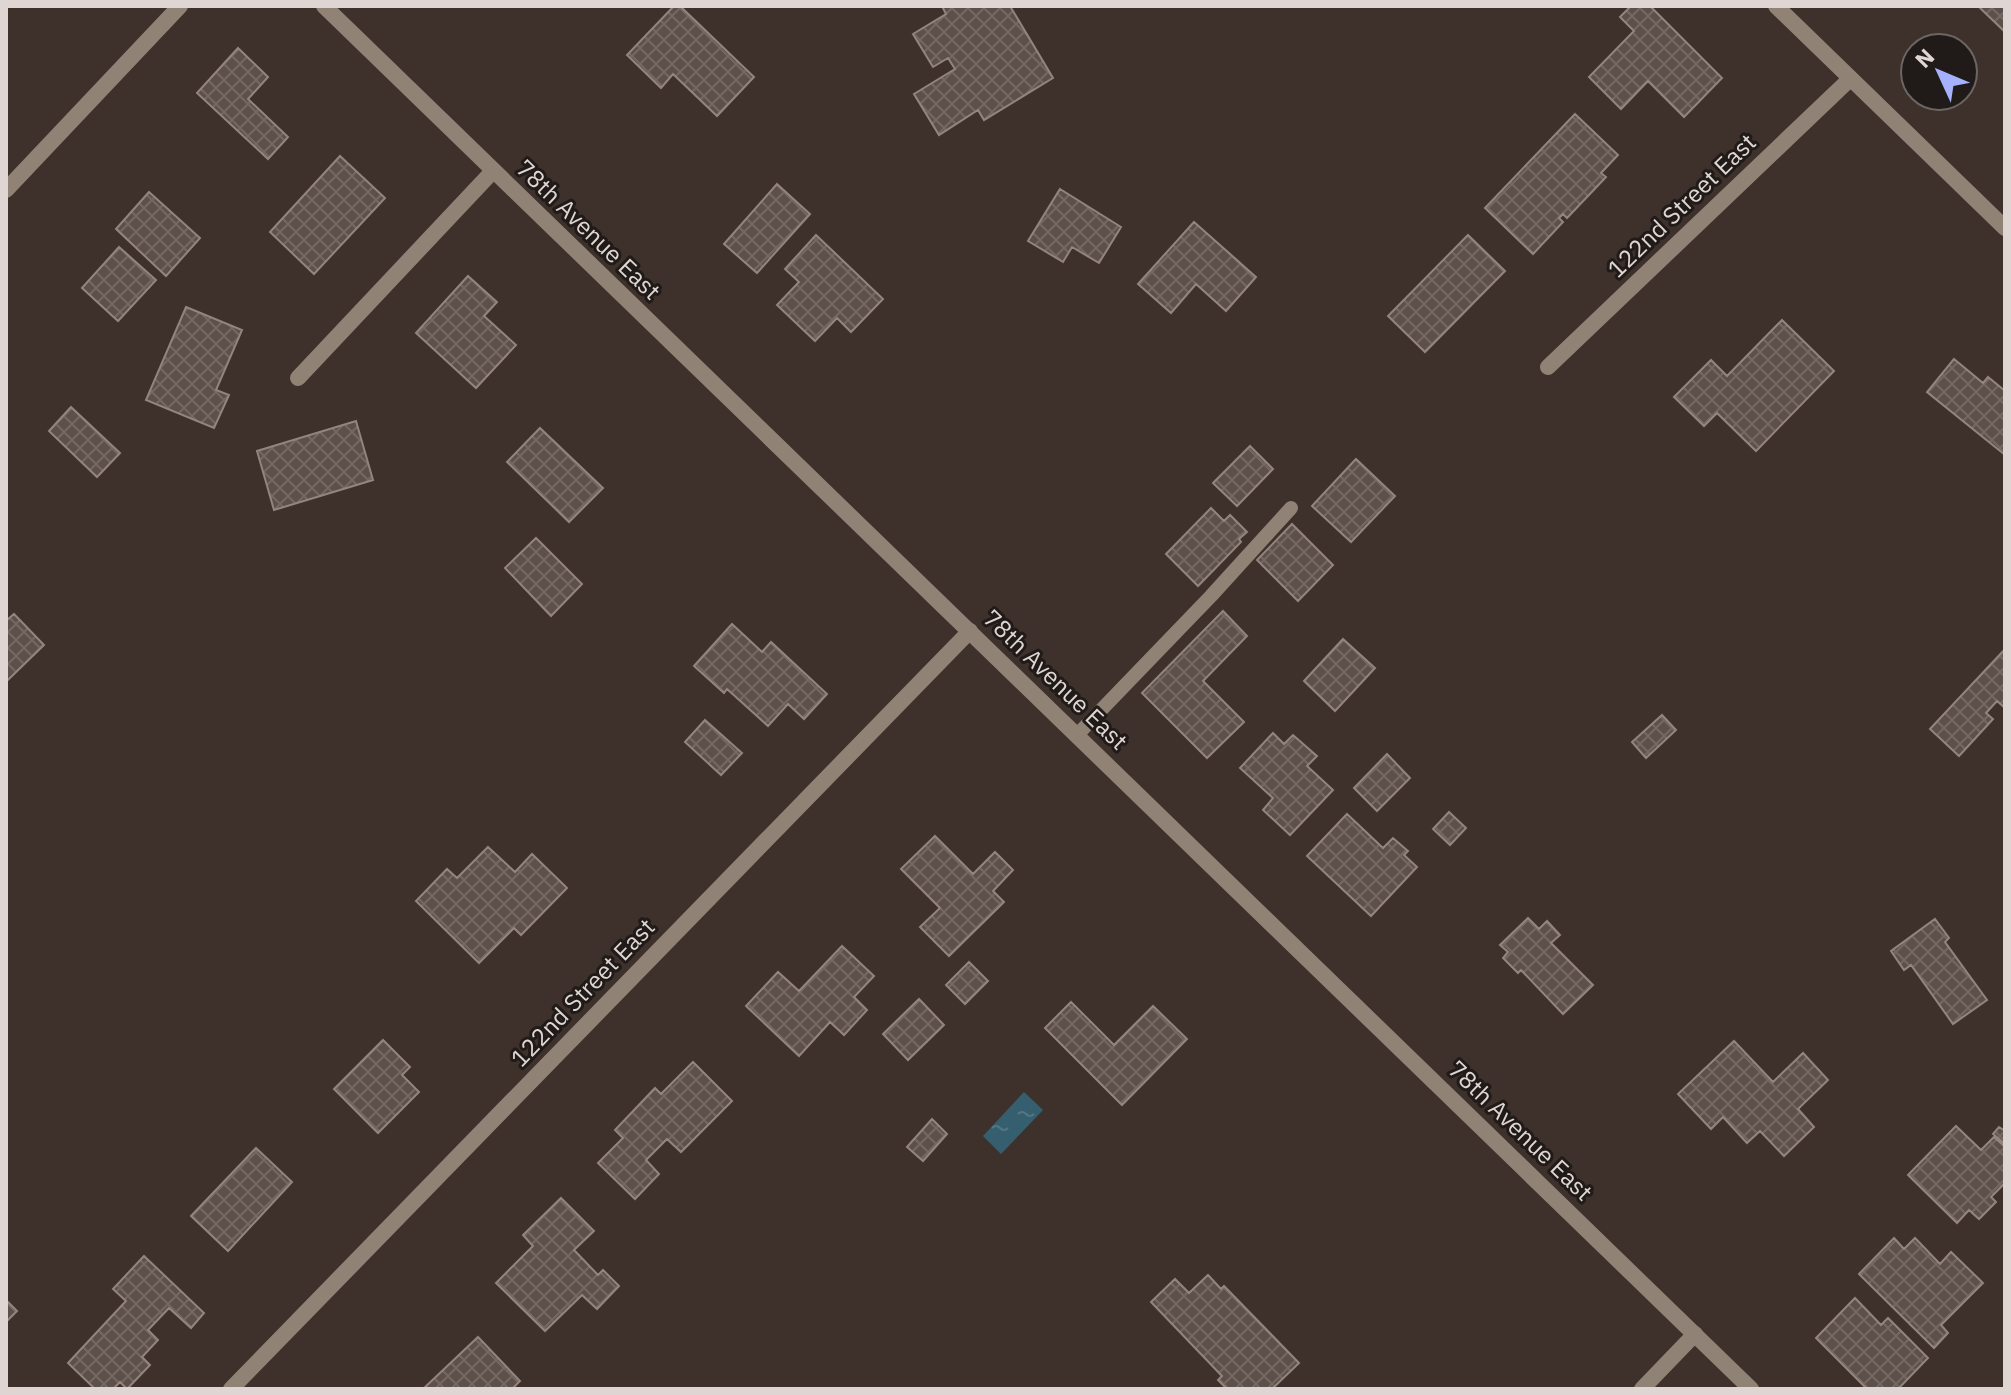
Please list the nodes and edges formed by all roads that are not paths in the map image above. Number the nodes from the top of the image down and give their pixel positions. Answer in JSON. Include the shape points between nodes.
{"nodes":[{"id":1,"x":180,"y":6,"type":"edge"},
{"id":2,"x":324,"y":6,"type":"edge"},
{"id":3,"x":1776,"y":6,"type":"edge"},
{"id":4,"x":1850,"y":79,"type":"junction"},
{"id":5,"x":493,"y":171,"type":"junction"},
{"id":6,"x":6,"y":190,"type":"edge"},
{"id":7,"x":2005,"y":228,"type":"edge"},
{"id":8,"x":1548,"y":367,"type":"dead end"},
{"id":9,"x":298,"y":378,"type":"dead end"},
{"id":10,"x":1291,"y":508,"type":"dead end"},
{"id":11,"x":970,"y":631,"type":"junction"},
{"id":12,"x":1077,"y":735,"type":"junction"},
{"id":13,"x":1695,"y":1334,"type":"junction"},
{"id":14,"x":231,"y":1389,"type":"edge"},
{"id":15,"x":1642,"y":1389,"type":"edge"},
{"id":16,"x":1751,"y":1389,"type":"edge"}],
"edges":[{"from":1,"to":6,"type":"street"},
{"from":2,"to":5,"type":"street","name":"78th Avenue East"},
{"from":3,"to":4,"type":"street"},
{"from":4,"to":7,"type":"street"},
{"from":4,"to":8,"type":"street","name":"122nd Street East"},
{"from":5,"to":9,"type":"street"},
{"from":5,"to":11,"type":"street","name":"78th Avenue East"},
{"from":10,"to":12,"type":"lane"},
{"from":11,"to":12,"type":"street","name":"78th Avenue East"},
{"from":11,"to":14,"type":"street","name":"122nd Street East"},
{"from":12,"to":13,"type":"street","name":"78th Avenue East"},
{"from":13,"to":15,"type":"street"},
{"from":13,"to":16,"type":"street","name":"78th Avenue East"}]}
